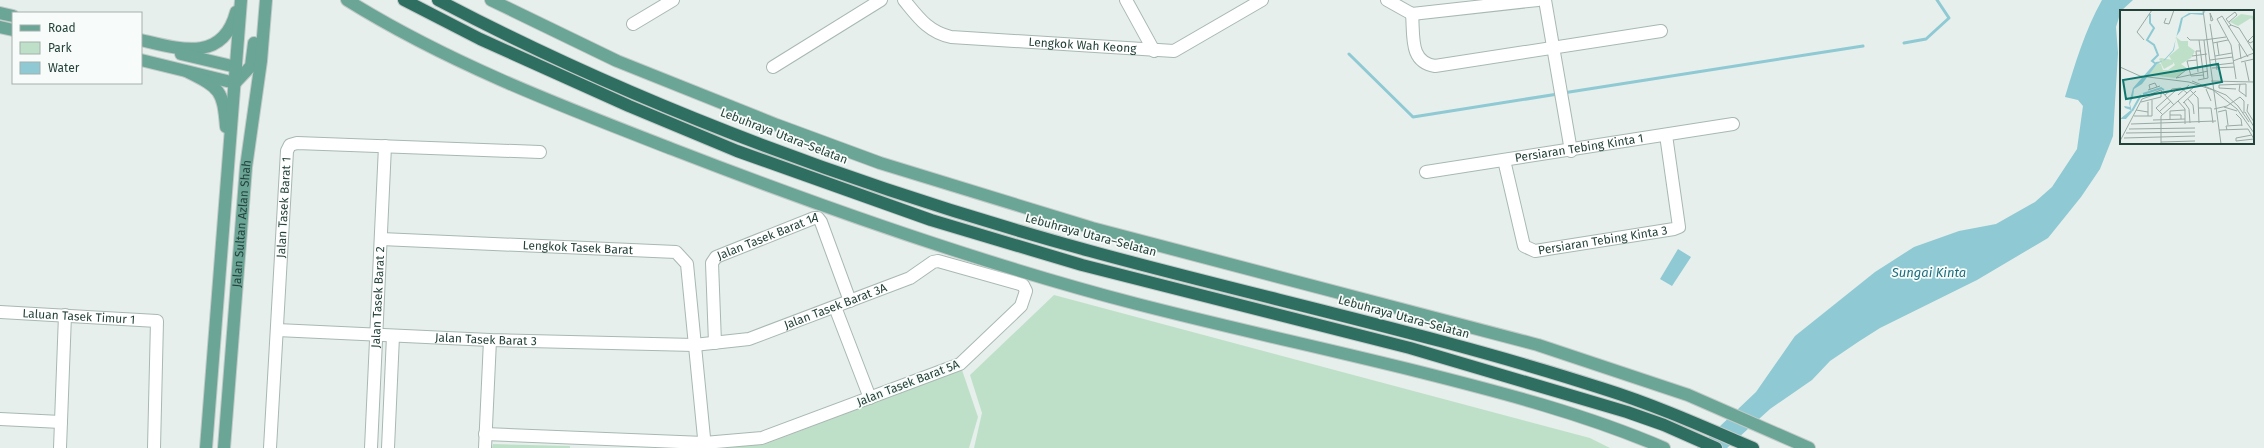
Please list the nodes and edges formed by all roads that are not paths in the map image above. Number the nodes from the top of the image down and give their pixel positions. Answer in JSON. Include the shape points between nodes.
{"nodes":[{"id":1,"x":240,"y":0,"type":"edge"},
{"id":2,"x":258,"y":0,"type":"edge"},
{"id":3,"x":266,"y":0,"type":"edge"},
{"id":4,"x":347,"y":0,"type":"edge"},
{"id":5,"x":404,"y":0,"type":"edge"},
{"id":6,"x":438,"y":0,"type":"edge"},
{"id":7,"x":491,"y":0,"type":"edge"},
{"id":8,"x":673,"y":0,"type":"edge"},
{"id":9,"x":881,"y":0,"type":"edge"},
{"id":10,"x":904,"y":0,"type":"edge"},
{"id":11,"x":1126,"y":0,"type":"edge"},
{"id":12,"x":1262,"y":0,"type":"edge"},
{"id":13,"x":1387,"y":0,"type":"edge"},
{"id":14,"x":1538,"y":0,"type":"edge"},
{"id":15,"x":1545,"y":0,"type":"edge"},
{"id":16,"x":1441,"y":6,"type":"edge"},
{"id":17,"x":0,"y":13,"type":"edge"},
{"id":18,"x":1412,"y":14,"type":"junction"},
{"id":19,"x":12,"y":16,"type":"edge"},
{"id":20,"x":633,"y":24,"type":"dead end"},
{"id":21,"x":0,"y":27,"type":"edge"},
{"id":22,"x":12,"y":30,"type":"edge"},
{"id":23,"x":1661,"y":31,"type":"dead end"},
{"id":24,"x":142,"y":40,"type":"edge"},
{"id":25,"x":142,"y":45,"type":"edge"},
{"id":26,"x":1553,"y":47,"type":"junction"},
{"id":27,"x":1154,"y":51,"type":"junction"},
{"id":28,"x":142,"y":60,"type":"edge"},
{"id":29,"x":773,"y":67,"type":"dead end"},
{"id":30,"x":188,"y":72,"type":"junction"},
{"id":31,"x":238,"y":76,"type":"junction"},
{"id":32,"x":254,"y":113,"type":"junction"},
{"id":33,"x":1733,"y":124,"type":"dead end"},
{"id":34,"x":1666,"y":135,"type":"junction"},
{"id":35,"x":385,"y":146,"type":"junction"},
{"id":36,"x":1572,"y":151,"type":"junction"},
{"id":37,"x":540,"y":152,"type":"dead end"},
{"id":38,"x":1504,"y":160,"type":"junction"},
{"id":39,"x":229,"y":170,"type":"junction"},
{"id":40,"x":1426,"y":172,"type":"dead end"},
{"id":41,"x":381,"y":239,"type":"junction"},
{"id":42,"x":972,"y":271,"type":"joint"},
{"id":43,"x":850,"y":301,"type":"junction"},
{"id":44,"x":835,"y":307,"type":"junction"},
{"id":45,"x":0,"y":312,"type":"edge"},
{"id":46,"x":65,"y":315,"type":"junction"},
{"id":47,"x":277,"y":330,"type":"junction"},
{"id":48,"x":376,"y":335,"type":"junction"},
{"id":49,"x":393,"y":336,"type":"junction"},
{"id":50,"x":490,"y":340,"type":"junction"},
{"id":51,"x":715,"y":343,"type":"junction"},
{"id":52,"x":694,"y":345,"type":"junction"},
{"id":53,"x":870,"y":398,"type":"junction"},
{"id":54,"x":0,"y":419,"type":"edge"},
{"id":55,"x":61,"y":422,"type":"junction"},
{"id":56,"x":485,"y":434,"type":"junction"},
{"id":57,"x":585,"y":443,"type":"edge"},
{"id":58,"x":704,"y":446,"type":"edge"},
{"id":59,"x":1660,"y":446,"type":"edge"},
{"id":60,"x":1808,"y":447,"type":"edge"},
{"id":61,"x":60,"y":448,"type":"edge"},
{"id":62,"x":154,"y":448,"type":"edge"},
{"id":63,"x":206,"y":448,"type":"edge"},
{"id":64,"x":224,"y":448,"type":"edge"},
{"id":65,"x":270,"y":448,"type":"edge"},
{"id":66,"x":371,"y":448,"type":"edge"},
{"id":67,"x":388,"y":448,"type":"edge"},
{"id":68,"x":485,"y":448,"type":"edge"},
{"id":69,"x":1716,"y":448,"type":"edge"},
{"id":70,"x":1754,"y":448,"type":"edge"}],
"edges":[{"from":1,"to":24,"type":"main road","via":[[232,25],[224,36],[211,45],[195,50],[183,50]]},
{"from":1,"to":31,"type":"main road","name":"Jalan Sultan Azlan Shah"},
{"from":2,"to":31,"type":"main road","via":[[253,59]]},
{"from":3,"to":32,"type":"main road","name":"Jalan Sultan Azlan Shah"},
{"from":4,"to":59,"type":"main road","via":[[441,52],[583,114],[874,224],[1035,276],[1138,304],[1492,390]]},
{"from":5,"to":69,"type":"highway","via":[[480,39],[737,151],[931,220],[1082,265],[1410,348],[1627,412]]},
{"from":6,"to":70,"type":"highway","name":"Lebuhraya Utara–Selatan","via":[[490,28],[640,95],[745,137],[918,200],[1090,251],[1454,344],[1606,389],[1667,411]]},
{"from":7,"to":60,"type":"main road","via":[[617,61],[880,163],[1092,228],[1538,345],[1688,395]]},
{"from":8,"to":20,"type":"street"},
{"from":9,"to":29,"type":"street"},
{"from":10,"to":27,"type":"street","name":"Lengkok Wah Keong","via":[[925,26],[937,34],[951,37]]},
{"from":11,"to":27,"type":"street"},
{"from":12,"to":27,"type":"street","name":"Lengkok Wah Keong","via":[[1179,50]]},
{"from":13,"to":18,"type":"street"},
{"from":14,"to":16,"type":"street"},
{"from":15,"to":26,"type":"street"},
{"from":16,"to":18,"type":"street"},
{"from":17,"to":19,"type":"main road"},
{"from":18,"to":26,"type":"street","via":[[1414,48],[1419,60],[1425,65],[1435,66]]},
{"from":21,"to":22,"type":"main road"},
{"from":23,"to":26,"type":"street"},
{"from":25,"to":31,"type":"main road"},
{"from":26,"to":36,"type":"street"},
{"from":28,"to":30,"type":"main road"},
{"from":30,"to":31,"type":"main road"},
{"from":30,"to":39,"type":"main road","via":[[214,85],[221,97]]},
{"from":31,"to":32,"type":"main road","via":[[251,88]]},
{"from":31,"to":39,"type":"main road","name":"Jalan Sultan Azlan Shah"},
{"from":32,"to":64,"type":"main road","name":"Jalan Sultan Azlan Shah","via":[[246,167]]},
{"from":33,"to":34,"type":"street","name":"Persiaran Tebing Kinta 1"},
{"from":34,"to":36,"type":"street","name":"Persiaran Tebing Kinta 1"},
{"from":34,"to":38,"type":"street","name":"Persiaran Tebing Kinta 3","via":[[1679,227],[1543,250],[1529,250],[1524,246]]},
{"from":35,"to":37,"type":"street","name":"Jalan Tasek Barat 1"},
{"from":35,"to":41,"type":"street","name":"Jalan Tasek Barat 2"},
{"from":35,"to":47,"type":"street","name":"Jalan Tasek Barat 1","via":[[297,143],[290,145],[287,151]]},
{"from":36,"to":38,"type":"street","name":"Persiaran Tebing Kinta 1"},
{"from":38,"to":40,"type":"street","name":"Persiaran Tebing Kinta 1"},
{"from":39,"to":63,"type":"main road","name":"Jalan Sultan Azlan Shah"},
{"from":41,"to":48,"type":"street","name":"Jalan Tasek Barat 2"},
{"from":41,"to":52,"type":"street","name":"Lengkok Tasek Barat","via":[[676,252],[687,264]]},
{"from":42,"to":43,"type":"street","name":"Jalan Tasek Barat 3A","via":[[938,261],[933,262],[910,278]]},
{"from":42,"to":53,"type":"street","name":"Jalan Tasek Barat 5A","via":[[1023,285],[1026,291],[1023,303],[960,364]]},
{"from":43,"to":44,"type":"street","name":"Jalan Tasek Barat 3A"},
{"from":43,"to":51,"type":"street","name":"Jalan Tasek Barat 1A","via":[[821,222],[814,218],[716,257],[712,263]]},
{"from":44,"to":51,"type":"street","name":"Jalan Tasek Barat 3A","via":[[749,339]]},
{"from":44,"to":53,"type":"street"},
{"from":45,"to":46,"type":"street","name":"Laluan Tasek Timur 1"},
{"from":46,"to":55,"type":"street"},
{"from":46,"to":62,"type":"street","name":"Laluan Tasek Timur 1","via":[[157,321]]},
{"from":47,"to":48,"type":"street","name":"Jalan Tasek Barat 3"},
{"from":47,"to":65,"type":"street","name":"Jalan Tasek Barat 1"},
{"from":48,"to":49,"type":"street","name":"Jalan Tasek Barat 3"},
{"from":48,"to":66,"type":"street","name":"Jalan Tasek Barat 2"},
{"from":49,"to":50,"type":"street","name":"Jalan Tasek Barat 3"},
{"from":49,"to":67,"type":"street"},
{"from":50,"to":52,"type":"street","name":"Jalan Tasek Barat 3"},
{"from":50,"to":56,"type":"street"},
{"from":51,"to":52,"type":"street","name":"Jalan Tasek Barat 3A"},
{"from":52,"to":58,"type":"street","name":"Lengkok Tasek Barat"},
{"from":53,"to":58,"type":"street","name":"Jalan Tasek Barat 5A","via":[[762,438]]},
{"from":54,"to":55,"type":"street"},
{"from":55,"to":61,"type":"street"},
{"from":56,"to":57,"type":"street","name":"Jalan Tasek Barat 5A"},
{"from":56,"to":68,"type":"street"},
{"from":57,"to":58,"type":"street","name":"Jalan Tasek Barat 5A"}]}
